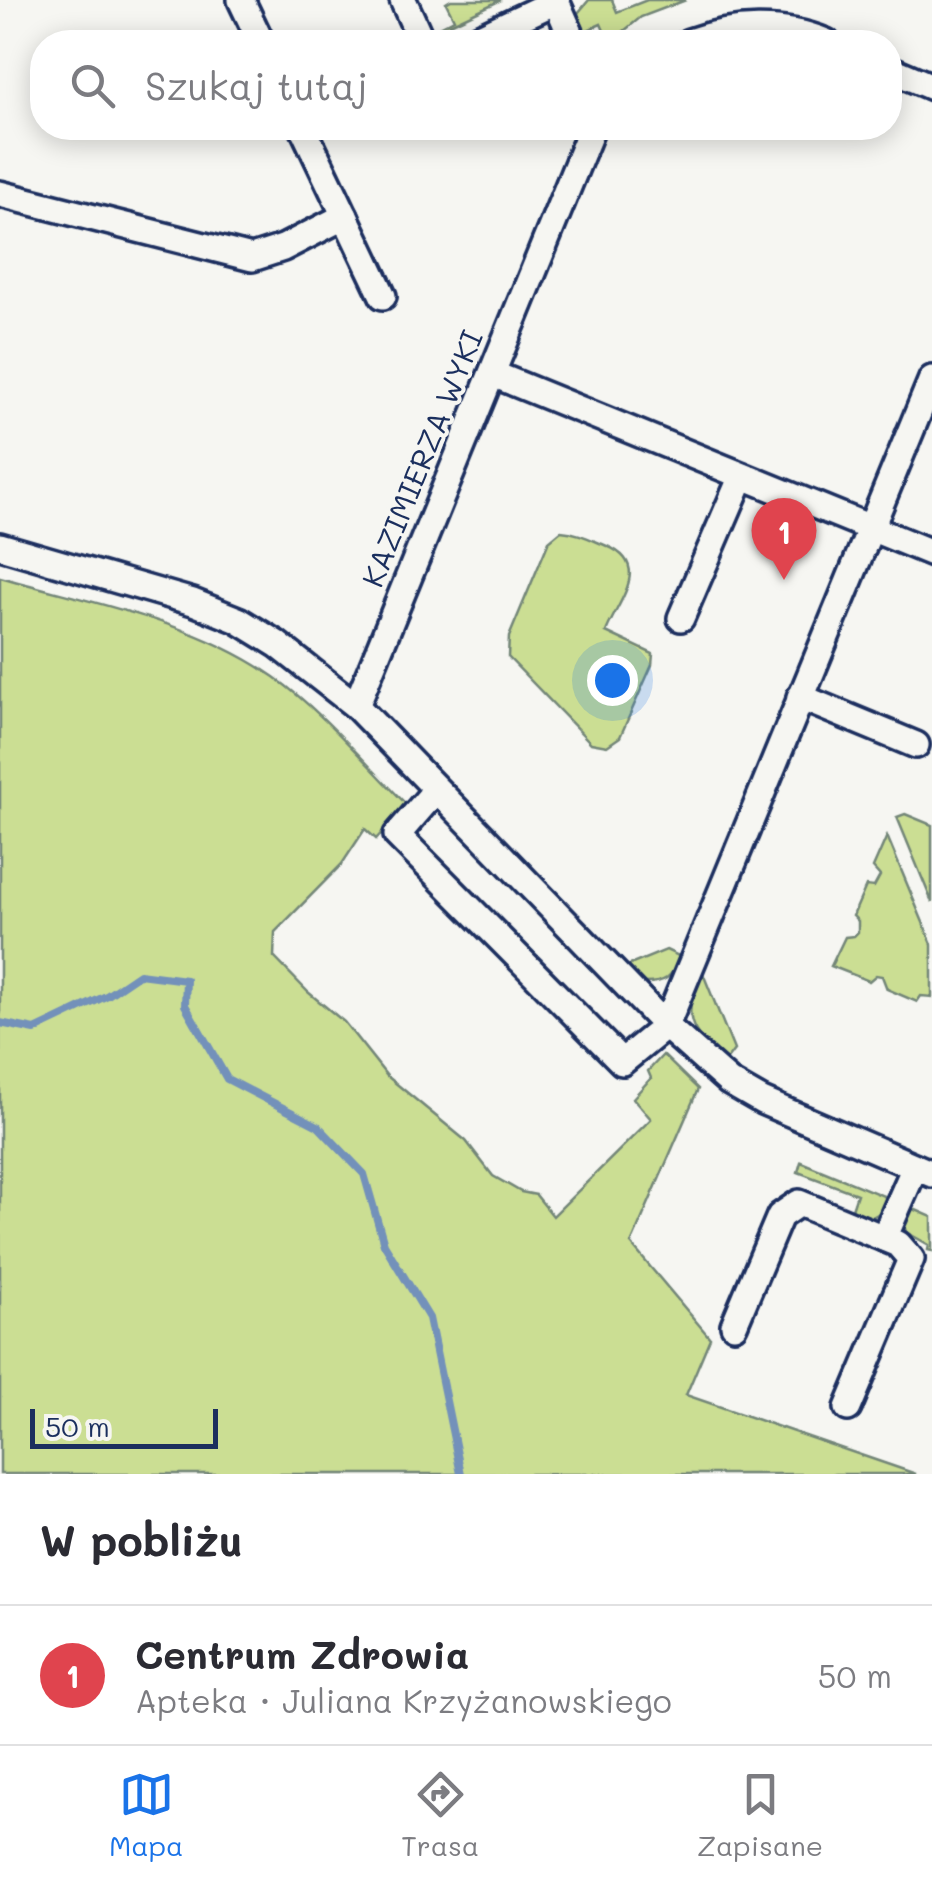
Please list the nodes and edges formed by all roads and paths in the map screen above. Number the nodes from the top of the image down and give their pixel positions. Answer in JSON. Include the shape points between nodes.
{"nodes":[{"id":1,"x":241,"y":0,"type":"edge"},
{"id":2,"x":403,"y":0,"type":"edge"},
{"id":3,"x":255,"y":30,"type":"edge"},
{"id":4,"x":417,"y":30,"type":"edge"},
{"id":5,"x":494,"y":30,"type":"edge"},
{"id":6,"x":569,"y":30,"type":"edge"},
{"id":7,"x":740,"y":30,"type":"edge"},
{"id":8,"x":769,"y":30,"type":"edge"},
{"id":9,"x":902,"y":74,"type":"edge"},
{"id":10,"x":932,"y":87,"type":"edge"},
{"id":11,"x":308,"y":140,"type":"edge"},
{"id":12,"x":587,"y":140,"type":"edge"},
{"id":13,"x":0,"y":194,"type":"edge"},
{"id":14,"x":345,"y":216,"type":"junction"},
{"id":15,"x":382,"y":296,"type":"dead end"},
{"id":16,"x":493,"y":374,"type":"junction"},
{"id":17,"x":932,"y":379,"type":"edge"},
{"id":18,"x":742,"y":476,"type":"junction"},
{"id":19,"x":869,"y":527,"type":"junction"},
{"id":20,"x":0,"y":546,"type":"edge"},
{"id":21,"x":932,"y":553,"type":"edge"},
{"id":22,"x":681,"y":618,"type":"dead end"},
{"id":23,"x":800,"y":697,"type":"junction"},
{"id":24,"x":356,"y":706,"type":"junction"},
{"id":25,"x":916,"y":744,"type":"dead end"},
{"id":26,"x":436,"y":790,"type":"junction"},
{"id":27,"x":666,"y":1026,"type":"junction"},
{"id":28,"x":923,"y":1171,"type":"edge"},
{"id":29,"x":884,"y":1238,"type":"junction"},
{"id":30,"x":734,"y":1326,"type":"dead end"},
{"id":31,"x":848,"y":1408,"type":"dead end"}],
"edges":[{"from":1,"to":3,"type":"street"},
{"from":2,"to":4,"type":"street"},
{"from":5,"to":6,"type":"street","via":[[556,0]]},
{"from":7,"to":8,"type":"street"},
{"from":9,"to":10,"type":"street"},
{"from":11,"to":14,"type":"street"},
{"from":12,"to":16,"type":"street","name":"KAZIMIERZA WYKI"},
{"from":13,"to":14,"type":"street","via":[[252,258]]},
{"from":14,"to":15,"type":"street"},
{"from":16,"to":18,"type":"street"},
{"from":16,"to":24,"type":"street","name":"KAZIMIERZA WYKI"},
{"from":17,"to":19,"type":"street"},
{"from":18,"to":19,"type":"street"},
{"from":18,"to":22,"type":"street"},
{"from":19,"to":21,"type":"street"},
{"from":19,"to":23,"type":"street"},
{"from":20,"to":24,"type":"street","via":[[238,620]]},
{"from":23,"to":25,"type":"street"},
{"from":23,"to":27,"type":"street"},
{"from":24,"to":26,"type":"street"},
{"from":26,"to":27,"type":"street"},
{"from":26,"to":27,"type":"street","via":[[396,835],[622,1062]]},
{"from":27,"to":28,"type":"street","via":[[729,1082],[762,1101]]},
{"from":28,"to":29,"type":"street"},
{"from":29,"to":30,"type":"street","via":[[799,1203],[780,1216]]},
{"from":29,"to":31,"type":"street","via":[[910,1259]]}]}
